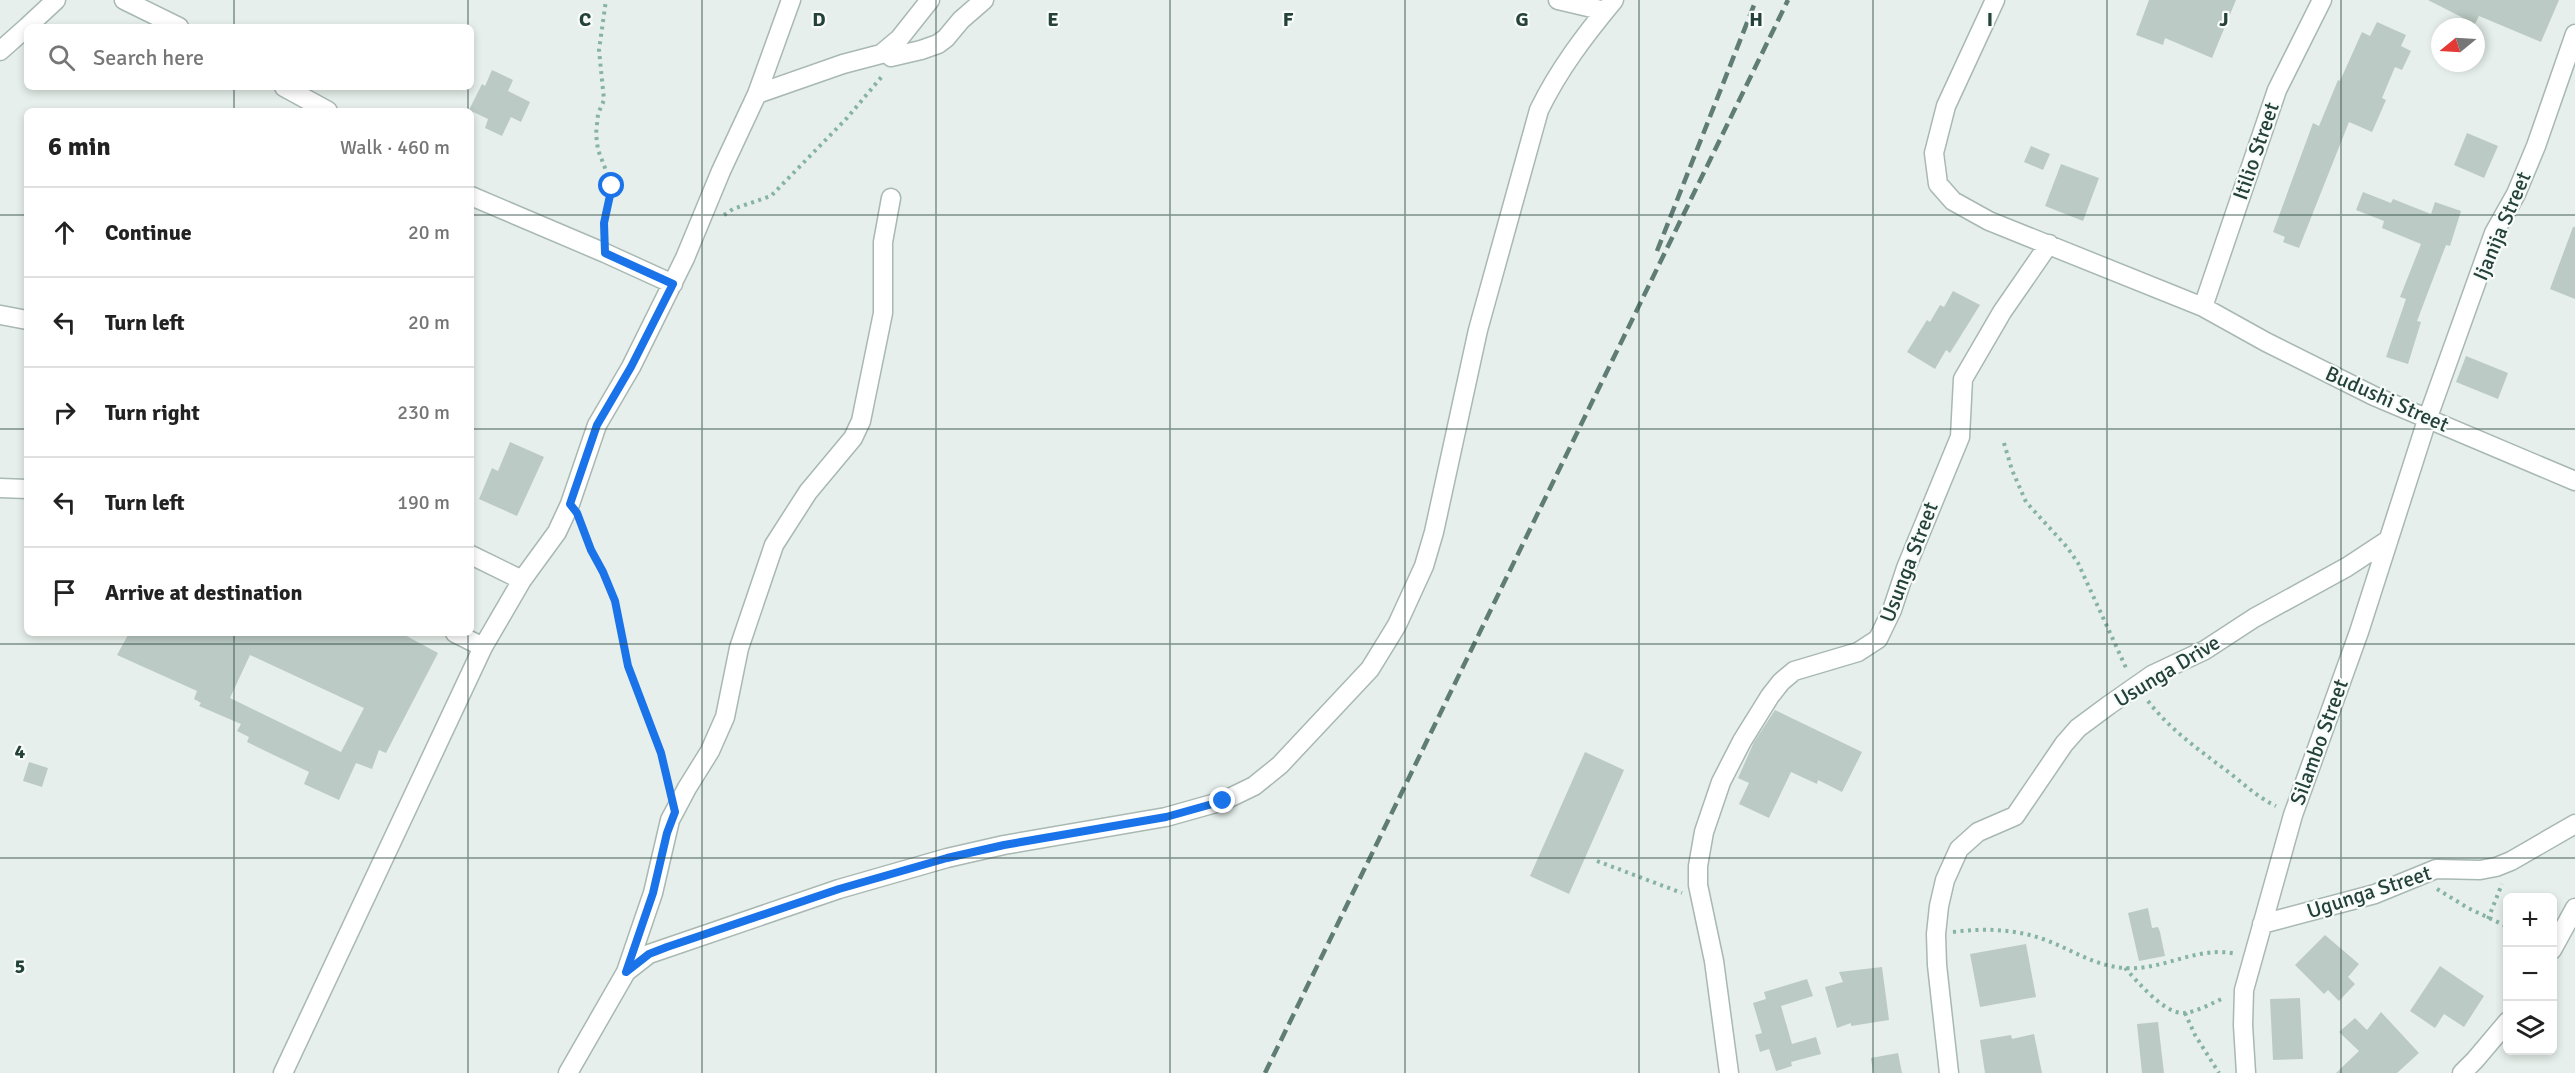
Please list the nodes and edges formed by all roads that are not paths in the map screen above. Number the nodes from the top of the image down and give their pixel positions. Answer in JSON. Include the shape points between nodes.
{"nodes":[{"id":1,"x":56,"y":0,"type":"edge"},
{"id":2,"x":124,"y":0,"type":"edge"},
{"id":3,"x":792,"y":0,"type":"edge"},
{"id":4,"x":930,"y":0,"type":"edge"},
{"id":5,"x":984,"y":0,"type":"edge"},
{"id":6,"x":1558,"y":0,"type":"edge"},
{"id":7,"x":1995,"y":0,"type":"edge"},
{"id":8,"x":2322,"y":0,"type":"edge"},
{"id":9,"x":1610,"y":6,"type":"edge"},
{"id":10,"x":30,"y":24,"type":"edge"},
{"id":11,"x":173,"y":24,"type":"edge"},
{"id":12,"x":24,"y":30,"type":"edge"},
{"id":13,"x":2575,"y":34,"type":"edge"},
{"id":14,"x":0,"y":51,"type":"edge"},
{"id":15,"x":891,"y":57,"type":"road end"},
{"id":16,"x":2570,"y":67,"type":"edge"},
{"id":17,"x":290,"y":90,"type":"edge"},
{"id":18,"x":757,"y":94,"type":"junction"},
{"id":19,"x":322,"y":108,"type":"edge"},
{"id":20,"x":474,"y":197,"type":"edge"},
{"id":21,"x":891,"y":198,"type":"dead end"},
{"id":22,"x":2049,"y":244,"type":"junction"},
{"id":23,"x":673,"y":284,"type":"junction"},
{"id":24,"x":2203,"y":307,"type":"junction"},
{"id":25,"x":1,"y":315,"type":"edge"},
{"id":26,"x":24,"y":319,"type":"edge"},
{"id":27,"x":2428,"y":417,"type":"junction"},
{"id":28,"x":2575,"y":481,"type":"edge"},
{"id":29,"x":0,"y":488,"type":"edge"},
{"id":30,"x":24,"y":489,"type":"edge"},
{"id":31,"x":2388,"y":540,"type":"junction"},
{"id":32,"x":474,"y":556,"type":"edge"},
{"id":33,"x":522,"y":580,"type":"junction"},
{"id":34,"x":461,"y":636,"type":"edge"},
{"id":35,"x":483,"y":647,"type":"junction"},
{"id":36,"x":2575,"y":824,"type":"edge"},
{"id":37,"x":2573,"y":918,"type":"edge"},
{"id":38,"x":2262,"y":924,"type":"junction"},
{"id":39,"x":2555,"y":947,"type":"edge"},
{"id":40,"x":632,"y":966,"type":"junction"},
{"id":41,"x":2503,"y":1027,"type":"edge"},
{"id":42,"x":283,"y":1073,"type":"edge"},
{"id":43,"x":568,"y":1073,"type":"edge"},
{"id":44,"x":1729,"y":1073,"type":"edge"},
{"id":45,"x":1949,"y":1073,"type":"edge"},
{"id":46,"x":2246,"y":1073,"type":"edge"},
{"id":47,"x":2462,"y":1073,"type":"edge"}],
"edges":[{"from":1,"to":10,"type":"street"},
{"from":2,"to":11,"type":"street"},
{"from":3,"to":18,"type":"street"},
{"from":4,"to":18,"type":"street","via":[[899,39],[881,54]]},
{"from":5,"to":15,"type":"street","via":[[938,44]]},
{"from":6,"to":9,"type":"street"},
{"from":7,"to":22,"type":"street","name":"Budushi Street","via":[[1946,106],[1934,153],[1938,184],[1953,201],[1989,221]]},
{"from":8,"to":24,"type":"street","name":"Itilio Street","via":[[2277,90]]},
{"from":9,"to":40,"type":"street","via":[[1555,78],[1539,110],[1478,330],[1424,566],[1370,669],[1280,765],[1254,786],[1223,801],[1166,817],[947,858],[719,929],[667,947]]},
{"from":12,"to":14,"type":"street"},
{"from":13,"to":16,"type":"street","name":"Ijanija Street"},
{"from":16,"to":27,"type":"street","name":"Ijanija Street","via":[[2516,194],[2494,233]]},
{"from":17,"to":19,"type":"street"},
{"from":18,"to":23,"type":"street"},
{"from":20,"to":23,"type":"street"},
{"from":21,"to":40,"type":"street","via":[[883,243],[883,313],[861,421],[853,438],[808,492],[774,545],[739,648],[719,733],[669,826]]},
{"from":22,"to":24,"type":"street","name":"Budushi Street"},
{"from":22,"to":44,"type":"street","name":"Usunga Street","via":[[2002,312],[1963,379],[1960,437],[1878,639],[1858,652],[1794,671],[1770,696],[1721,782],[1704,832],[1698,866]]},
{"from":23,"to":33,"type":"street","via":[[597,425],[557,532]]},
{"from":24,"to":27,"type":"street","name":"Budushi Street","via":[[2374,396]]},
{"from":25,"to":26,"type":"street"},
{"from":27,"to":28,"type":"street","name":"Budushi Street"},
{"from":27,"to":31,"type":"street","name":"Silambo Street"},
{"from":29,"to":30,"type":"street"},
{"from":31,"to":38,"type":"street","name":"Silambo Street","via":[[2293,815]]},
{"from":31,"to":45,"type":"street","name":"Usunga Drive","via":[[2205,650],[2136,685],[2078,728],[2014,816],[1978,832],[1959,849],[1945,880],[1936,934]]},
{"from":32,"to":33,"type":"street"},
{"from":33,"to":35,"type":"street"},
{"from":34,"to":35,"type":"street"},
{"from":35,"to":42,"type":"street"},
{"from":36,"to":38,"type":"street","name":"Ugunga Street","via":[[2511,861],[2480,870],[2436,869],[2375,894]]},
{"from":37,"to":39,"type":"street"},
{"from":38,"to":46,"type":"street","name":"Silambo Street","via":[[2244,990]]},
{"from":40,"to":43,"type":"street"},
{"from":41,"to":47,"type":"street"}]}
